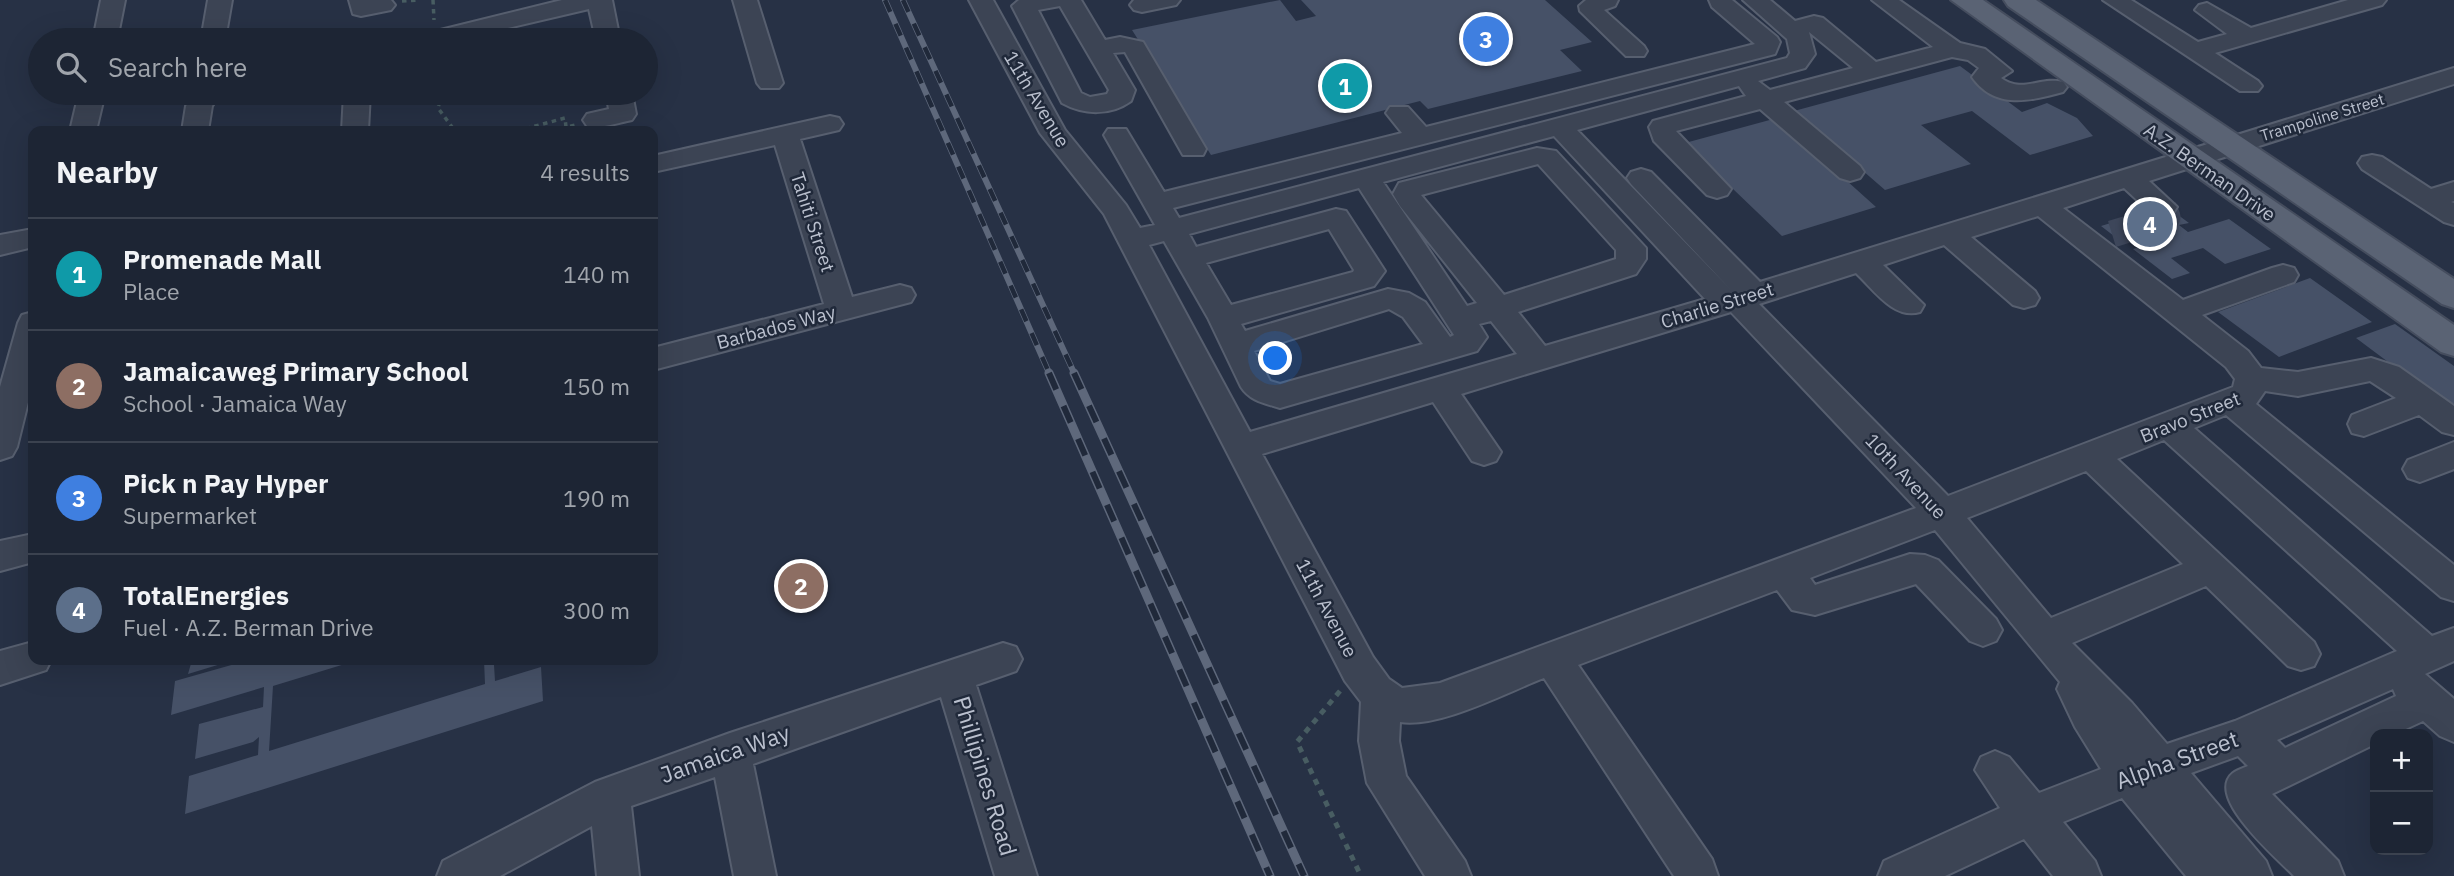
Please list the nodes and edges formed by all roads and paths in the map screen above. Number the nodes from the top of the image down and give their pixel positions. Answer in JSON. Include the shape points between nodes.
{"nodes":[{"id":1,"x":113,"y":0,"type":"edge"},
{"id":2,"x":220,"y":0,"type":"edge"},
{"id":3,"x":419,"y":0,"type":"edge"},
{"id":4,"x":433,"y":0,"type":"edge"},
{"id":5,"x":600,"y":0,"type":"edge"},
{"id":6,"x":745,"y":0,"type":"edge"},
{"id":7,"x":1054,"y":0,"type":"edge"},
{"id":8,"x":1069,"y":0,"type":"edge"},
{"id":9,"x":1168,"y":0,"type":"edge"},
{"id":10,"x":1605,"y":0,"type":"edge"},
{"id":11,"x":1728,"y":0,"type":"edge"},
{"id":12,"x":1755,"y":0,"type":"edge"},
{"id":13,"x":1884,"y":0,"type":"edge"},
{"id":14,"x":1965,"y":0,"type":"edge"},
{"id":15,"x":2018,"y":0,"type":"edge"},
{"id":16,"x":2115,"y":0,"type":"edge"},
{"id":17,"x":2374,"y":0,"type":"edge"},
{"id":18,"x":381,"y":2,"type":"edge"},
{"id":19,"x":1142,"y":5,"type":"dead end"},
{"id":20,"x":1024,"y":6,"type":"edge"},
{"id":21,"x":986,"y":10,"type":"edge"},
{"id":22,"x":2207,"y":10,"type":"dead end"},
{"id":23,"x":107,"y":28,"type":"edge"},
{"id":24,"x":215,"y":28,"type":"edge"},
{"id":25,"x":432,"y":28,"type":"edge"},
{"id":26,"x":466,"y":28,"type":"edge"},
{"id":27,"x":606,"y":28,"type":"edge"},
{"id":28,"x":1791,"y":30,"type":"junction"},
{"id":29,"x":2247,"y":36,"type":"junction"},
{"id":30,"x":1098,"y":49,"type":"junction"},
{"id":31,"x":1952,"y":49,"type":"junction"},
{"id":32,"x":2195,"y":51,"type":"junction"},
{"id":33,"x":1871,"y":70,"type":"junction"},
{"id":34,"x":2454,"y":76,"type":"edge"},
{"id":35,"x":1741,"y":79,"type":"junction"},
{"id":36,"x":770,"y":83,"type":"dead end"},
{"id":37,"x":1632,"y":83,"type":"junction"},
{"id":38,"x":2249,"y":86,"type":"dead end"},
{"id":39,"x":2054,"y":87,"type":"dead end"},
{"id":40,"x":1765,"y":98,"type":"junction"},
{"id":41,"x":89,"y":105,"type":"edge"},
{"id":42,"x":200,"y":105,"type":"edge"},
{"id":43,"x":356,"y":105,"type":"edge"},
{"id":44,"x":439,"y":105,"type":"edge"},
{"id":45,"x":621,"y":105,"type":"edge"},
{"id":46,"x":1399,"y":113,"type":"dead end"},
{"id":47,"x":596,"y":120,"type":"dead end"},
{"id":48,"x":830,"y":124,"type":"dead end"},
{"id":49,"x":1573,"y":124,"type":"junction"},
{"id":50,"x":1471,"y":125,"type":"junction"},
{"id":51,"x":84,"y":126,"type":"edge"},
{"id":52,"x":196,"y":126,"type":"edge"},
{"id":53,"x":355,"y":126,"type":"edge"},
{"id":54,"x":451,"y":126,"type":"edge"},
{"id":55,"x":534,"y":126,"type":"edge"},
{"id":56,"x":566,"y":126,"type":"edge"},
{"id":57,"x":785,"y":134,"type":"junction"},
{"id":58,"x":1117,"y":135,"type":"dead end"},
{"id":59,"x":1421,"y":138,"type":"junction"},
{"id":60,"x":2232,"y":144,"type":"junction"},
{"id":61,"x":1489,"y":145,"type":"junction"},
{"id":62,"x":1194,"y":149,"type":"dead end"},
{"id":63,"x":2190,"y":158,"type":"junction"},
{"id":64,"x":658,"y":163,"type":"edge"},
{"id":65,"x":2372,"y":163,"type":"dead end"},
{"id":66,"x":1850,"y":172,"type":"dead end"},
{"id":67,"x":1366,"y":178,"type":"junction"},
{"id":68,"x":2129,"y":178,"type":"junction"},
{"id":69,"x":1329,"y":187,"type":"junction"},
{"id":70,"x":1717,"y":189,"type":"dead end"},
{"id":71,"x":2441,"y":196,"type":"edge"},
{"id":72,"x":1157,"y":203,"type":"junction"},
{"id":73,"x":2042,"y":205,"type":"junction"},
{"id":74,"x":2162,"y":206,"type":"dead end"},
{"id":75,"x":2454,"y":216,"type":"edge"},
{"id":76,"x":1336,"y":218,"type":"junction"},
{"id":77,"x":1172,"y":230,"type":"junction"},
{"id":78,"x":1948,"y":234,"type":"junction"},
{"id":79,"x":28,"y":239,"type":"edge"},
{"id":80,"x":1132,"y":240,"type":"junction"},
{"id":81,"x":0,"y":245,"type":"edge"},
{"id":82,"x":1190,"y":258,"type":"junction"},
{"id":83,"x":1861,"y":261,"type":"junction"},
{"id":84,"x":2283,"y":275,"type":"dead end"},
{"id":85,"x":900,"y":295,"type":"dead end"},
{"id":86,"x":2454,"y":296,"type":"edge"},
{"id":87,"x":2024,"y":298,"type":"dead end"},
{"id":88,"x":1739,"y":299,"type":"junction"},
{"id":89,"x":1909,"y":305,"type":"dead end"},
{"id":90,"x":1498,"y":308,"type":"junction"},
{"id":91,"x":841,"y":310,"type":"junction"},
{"id":92,"x":2178,"y":313,"type":"junction"},
{"id":93,"x":1223,"y":318,"type":"junction"},
{"id":94,"x":1461,"y":319,"type":"junction"},
{"id":95,"x":28,"y":342,"type":"edge"},
{"id":96,"x":2454,"y":343,"type":"edge"},
{"id":97,"x":1236,"y":345,"type":"junction"},
{"id":98,"x":1442,"y":350,"type":"junction"},
{"id":99,"x":658,"y":358,"type":"edge"},
{"id":100,"x":1538,"y":358,"type":"junction"},
{"id":101,"x":1440,"y":388,"type":"junction"},
{"id":102,"x":2241,"y":390,"type":"junction"},
{"id":103,"x":2423,"y":400,"type":"junction"},
{"id":104,"x":2454,"y":423,"type":"edge"},
{"id":105,"x":2364,"y":425,"type":"dead end"},
{"id":106,"x":2170,"y":426,"type":"junction"},
{"id":107,"x":0,"y":447,"type":"edge"},
{"id":108,"x":1242,"y":447,"type":"junction"},
{"id":109,"x":1484,"y":452,"type":"dead end"},
{"id":110,"x":2454,"y":455,"type":"edge"},
{"id":111,"x":2092,"y":456,"type":"junction"},
{"id":112,"x":2420,"y":469,"type":"dead end"},
{"id":113,"x":1942,"y":513,"type":"junction"},
{"id":114,"x":28,"y":549,"type":"edge"},
{"id":115,"x":0,"y":556,"type":"edge"},
{"id":116,"x":2209,"y":569,"type":"junction"},
{"id":117,"x":1784,"y":572,"type":"junction"},
{"id":118,"x":2454,"y":586,"type":"edge"},
{"id":119,"x":1983,"y":629,"type":"dead end"},
{"id":120,"x":2055,"y":649,"type":"junction"},
{"id":121,"x":2301,"y":654,"type":"dead end"},
{"id":122,"x":2424,"y":656,"type":"edge"},
{"id":123,"x":28,"y":659,"type":"edge"},
{"id":124,"x":1003,"y":659,"type":"dead end"},
{"id":125,"x":1552,"y":659,"type":"junction"},
{"id":126,"x":0,"y":667,"type":"edge"},
{"id":127,"x":954,"y":676,"type":"junction"},
{"id":128,"x":1370,"y":682,"type":"junction"},
{"id":129,"x":2441,"y":712,"type":"edge"},
{"id":130,"x":2244,"y":736,"type":"junction"},
{"id":131,"x":730,"y":751,"type":"junction"},
{"id":132,"x":1995,"y":770,"type":"dead end"},
{"id":133,"x":2280,"y":770,"type":"junction"},
{"id":134,"x":2145,"y":771,"type":"junction"},
{"id":135,"x":609,"y":795,"type":"junction"},
{"id":136,"x":2031,"y":815,"type":"junction"},
{"id":137,"x":1698,"y":874,"type":"dead end"},
{"id":138,"x":461,"y":875,"type":"edge"},
{"id":139,"x":1904,"y":875,"type":"edge"},
{"id":140,"x":618,"y":876,"type":"edge"},
{"id":141,"x":755,"y":876,"type":"edge"},
{"id":142,"x":1016,"y":876,"type":"edge"},
{"id":143,"x":1361,"y":876,"type":"edge"},
{"id":144,"x":1450,"y":876,"type":"edge"},
{"id":145,"x":2080,"y":876,"type":"edge"},
{"id":146,"x":2213,"y":876,"type":"edge"},
{"id":147,"x":2251,"y":876,"type":"edge"},
{"id":148,"x":2323,"y":876,"type":"edge"}],
"edges":[{"from":1,"to":23,"type":"street"},
{"from":2,"to":24,"type":"street"},
{"from":3,"to":18,"type":"path"},
{"from":4,"to":25,"type":"path"},
{"from":5,"to":26,"type":"street"},
{"from":5,"to":27,"type":"street"},
{"from":6,"to":36,"type":"street"},
{"from":7,"to":20,"type":"street"},
{"from":8,"to":30,"type":"street"},
{"from":9,"to":19,"type":"street"},
{"from":10,"to":37,"type":"street","via":[[1590,8],[1635,51],[1611,62]]},
{"from":11,"to":37,"type":"street","via":[[1720,2],[1768,42],[1766,49]]},
{"from":12,"to":28,"type":"street"},
{"from":13,"to":31,"type":"street"},
{"from":14,"to":63,"type":"main road","name":"A.Z. Berman Drive"},
{"from":15,"to":60,"type":"main road","name":"A.Z. Berman Drive"},
{"from":16,"to":32,"type":"street"},
{"from":17,"to":29,"type":"street"},
{"from":20,"to":21,"type":"street"},
{"from":20,"to":30,"type":"street","via":[[1071,98],[1080,104],[1103,104],[1122,96]]},
{"from":21,"to":80,"type":"street","name":"11th Avenue","via":[[1053,134],[1116,211]]},
{"from":22,"to":29,"type":"street"},
{"from":28,"to":33,"type":"street","via":[[1814,23]]},
{"from":28,"to":35,"type":"street","via":[[1802,42],[1801,59]]},
{"from":29,"to":32,"type":"street"},
{"from":30,"to":62,"type":"street","via":[[1120,44],[1135,47]]},
{"from":31,"to":33,"type":"street"},
{"from":31,"to":39,"type":"street","via":[[1976,54],[1998,71],[1985,77],[2006,94]]},
{"from":32,"to":38,"type":"street"},
{"from":33,"to":40,"type":"street"},
{"from":34,"to":60,"type":"street","name":"Trampoline Street"},
{"from":35,"to":40,"type":"street"},
{"from":35,"to":49,"type":"street"},
{"from":37,"to":50,"type":"street"},
{"from":40,"to":66,"type":"street"},
{"from":40,"to":70,"type":"street","via":[[1662,127],[1663,135]]},
{"from":41,"to":51,"type":"street"},
{"from":42,"to":52,"type":"street"},
{"from":43,"to":53,"type":"street"},
{"from":44,"to":54,"type":"path"},
{"from":45,"to":47,"type":"street","via":[[623,114]]},
{"from":46,"to":59,"type":"street"},
{"from":48,"to":57,"type":"street"},
{"from":49,"to":61,"type":"street"},
{"from":49,"to":88,"type":"street","name":"10th Avenue"},
{"from":50,"to":59,"type":"street"},
{"from":50,"to":61,"type":"street"},
{"from":55,"to":56,"type":"path","via":[[565,117]]},
{"from":57,"to":64,"type":"street"},
{"from":57,"to":91,"type":"street","name":"Tahiti Street"},
{"from":58,"to":72,"type":"street"},
{"from":59,"to":72,"type":"street"},
{"from":60,"to":63,"type":"street","name":"Trampoline Street"},
{"from":60,"to":86,"type":"main road","name":"A.Z. Berman Drive"},
{"from":61,"to":67,"type":"street"},
{"from":63,"to":68,"type":"street","name":"Charlie Street"},
{"from":63,"to":96,"type":"main road","name":"A.Z. Berman Drive"},
{"from":65,"to":71,"type":"street"},
{"from":67,"to":69,"type":"street"},
{"from":67,"to":94,"type":"street"},
{"from":68,"to":73,"type":"street","name":"Charlie Street"},
{"from":68,"to":74,"type":"street"},
{"from":69,"to":76,"type":"street","via":[[1347,210]]},
{"from":69,"to":77,"type":"street"},
{"from":71,"to":75,"type":"street"},
{"from":72,"to":77,"type":"street"},
{"from":73,"to":78,"type":"street","name":"Charlie Street"},
{"from":73,"to":92,"type":"street","name":"Bravo Street","via":[[2100,238]]},
{"from":76,"to":82,"type":"street"},
{"from":76,"to":93,"type":"street","via":[[1369,267],[1369,276]]},
{"from":77,"to":80,"type":"street"},
{"from":77,"to":82,"type":"street"},
{"from":78,"to":83,"type":"street","name":"Charlie Street"},
{"from":78,"to":87,"type":"street"},
{"from":79,"to":81,"type":"street"},
{"from":80,"to":108,"type":"street","name":"11th Avenue"},
{"from":82,"to":93,"type":"street"},
{"from":83,"to":88,"type":"street","name":"Charlie Street"},
{"from":83,"to":89,"type":"street"},
{"from":84,"to":92,"type":"street"},
{"from":85,"to":91,"type":"street","name":"Barbados Way"},
{"from":88,"to":100,"type":"street","name":"Charlie Street"},
{"from":88,"to":113,"type":"street","name":"10th Avenue"},
{"from":90,"to":90,"type":"street","via":[[1407,191],[1546,157],[1631,248],[1631,259],[1626,268]]},
{"from":90,"to":94,"type":"street"},
{"from":90,"to":100,"type":"street"},
{"from":91,"to":99,"type":"street","name":"Barbados Way"},
{"from":92,"to":102,"type":"street","name":"Bravo Street","via":[[2237,359]]},
{"from":93,"to":97,"type":"street"},
{"from":94,"to":98,"type":"street","via":[[1471,332],[1470,340]]},
{"from":95,"to":107,"type":"street"},
{"from":97,"to":98,"type":"street","via":[[1399,299],[1412,305]]},
{"from":97,"to":98,"type":"street","via":[[1259,389],[1280,396]]},
{"from":100,"to":101,"type":"street","name":"Charlie Street"},
{"from":101,"to":108,"type":"street","name":"Charlie Street"},
{"from":101,"to":109,"type":"street"},
{"from":102,"to":103,"type":"street","via":[[2371,369],[2388,375]]},
{"from":102,"to":106,"type":"street","name":"Bravo Street"},
{"from":102,"to":118,"type":"street"},
{"from":103,"to":104,"type":"street"},
{"from":103,"to":105,"type":"street"},
{"from":106,"to":111,"type":"street","name":"Bravo Street"},
{"from":106,"to":122,"type":"street"},
{"from":108,"to":128,"type":"street","name":"11th Avenue"},
{"from":110,"to":112,"type":"street"},
{"from":111,"to":113,"type":"street","name":"Bravo Street"},
{"from":111,"to":116,"type":"street"},
{"from":113,"to":117,"type":"street"},
{"from":113,"to":120,"type":"street","name":"10th Avenue"},
{"from":114,"to":115,"type":"street"},
{"from":116,"to":120,"type":"street"},
{"from":116,"to":121,"type":"street"},
{"from":117,"to":119,"type":"street","via":[[1805,599],[1815,600],[1910,569],[1925,570]]},
{"from":117,"to":125,"type":"street"},
{"from":120,"to":134,"type":"street","name":"10th Avenue","via":[[2088,714]]},
{"from":122,"to":129,"type":"street"},
{"from":122,"to":130,"type":"street","name":"Alpha Street"},
{"from":123,"to":126,"type":"street"},
{"from":124,"to":127,"type":"street","name":"Jamaica Way"},
{"from":125,"to":128,"type":"street","via":[[1423,706],[1399,706]]},
{"from":125,"to":137,"type":"street"},
{"from":127,"to":131,"type":"street","name":"Jamaica Way"},
{"from":127,"to":142,"type":"street","name":"Phillipines Road"},
{"from":128,"to":143,"type":"path","via":[[1297,742]]},
{"from":128,"to":144,"type":"street","via":[[1387,783]]},
{"from":129,"to":133,"type":"street"},
{"from":130,"to":133,"type":"street"},
{"from":130,"to":134,"type":"street","name":"Alpha Street"},
{"from":131,"to":135,"type":"street","name":"Jamaica Way"},
{"from":131,"to":141,"type":"street"},
{"from":132,"to":136,"type":"street"},
{"from":133,"to":148,"type":"street","via":[[2246,787],[2246,796]]},
{"from":134,"to":136,"type":"street","name":"Alpha Street"},
{"from":134,"to":146,"type":"street","name":"10th Avenue"},
{"from":134,"to":147,"type":"street","name":"10th Avenue"},
{"from":135,"to":138,"type":"street","name":"Jamaica Way"},
{"from":135,"to":140,"type":"street"},
{"from":136,"to":139,"type":"street","name":"Alpha Street"},
{"from":136,"to":145,"type":"street"}]}
